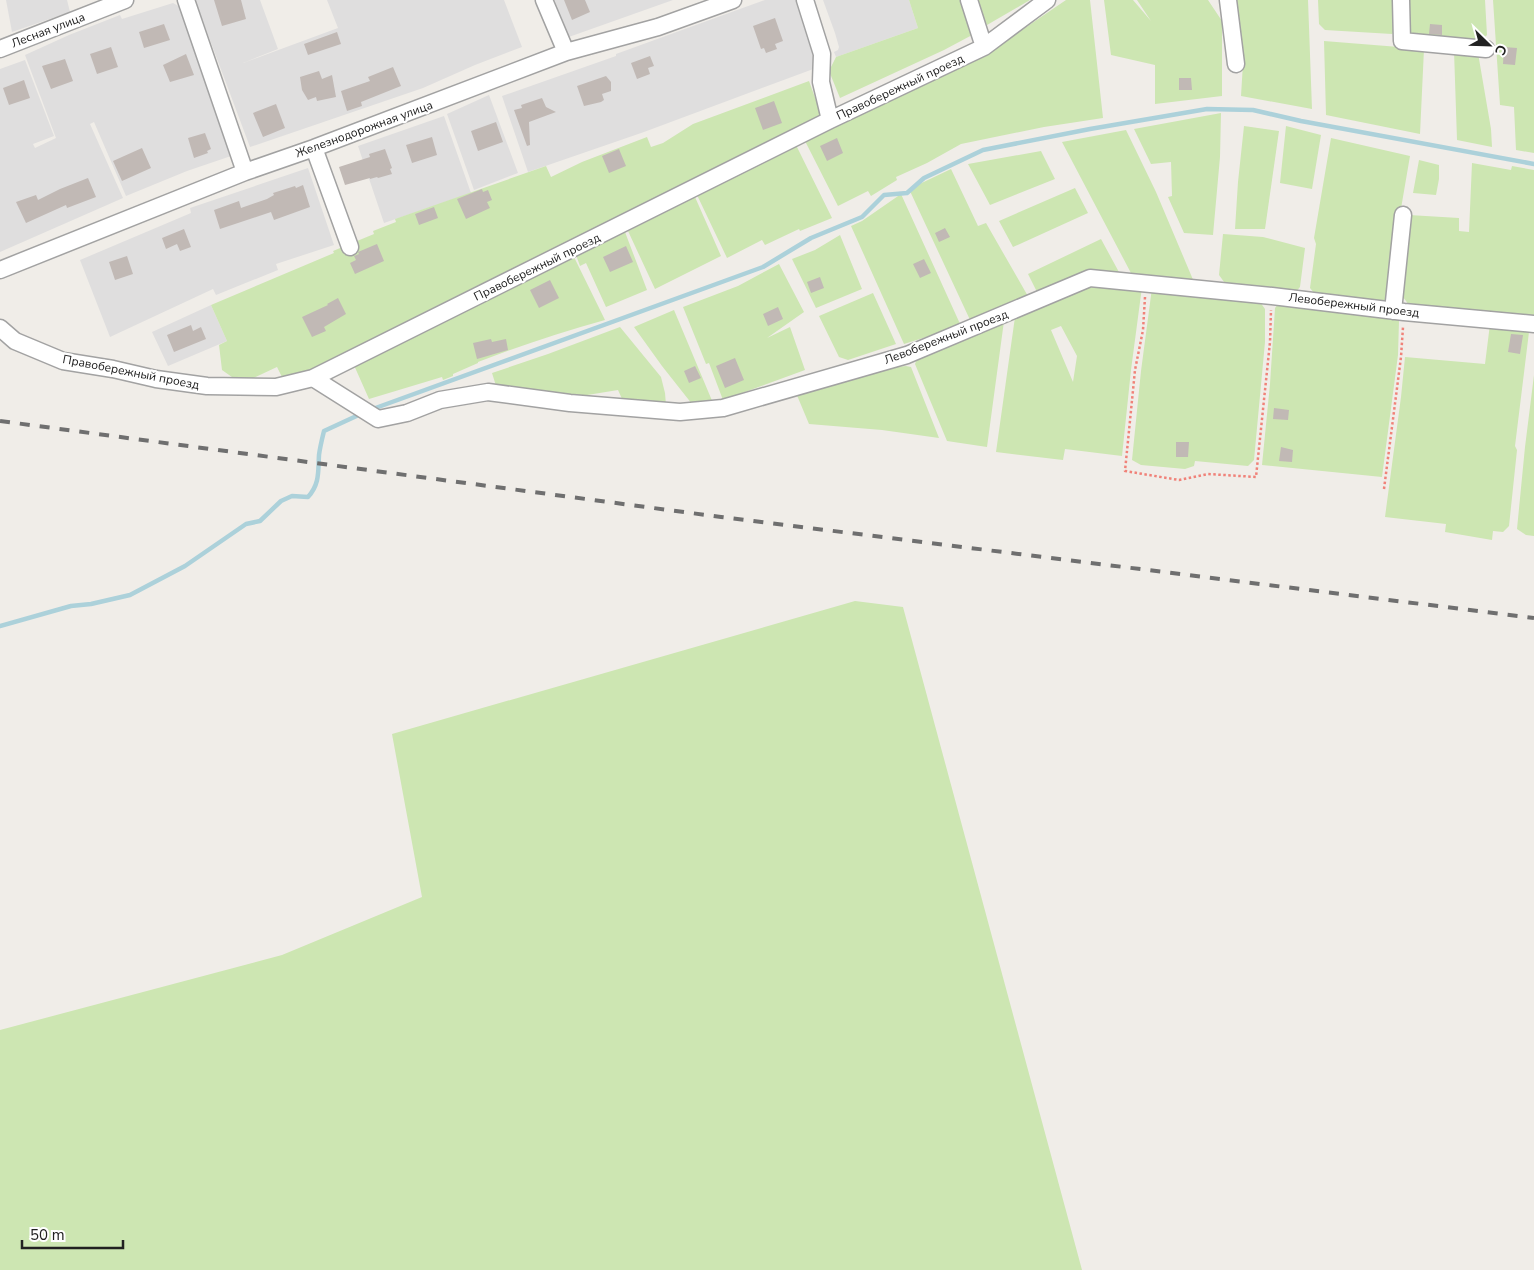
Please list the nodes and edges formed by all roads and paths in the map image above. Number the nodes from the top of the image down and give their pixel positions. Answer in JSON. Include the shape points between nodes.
{"nodes":[{"id":1,"x":125,"y":0,"type":"edge"},
{"id":2,"x":186,"y":0,"type":"edge"},
{"id":3,"x":544,"y":0,"type":"edge"},
{"id":4,"x":733,"y":0,"type":"edge"},
{"id":5,"x":805,"y":0,"type":"edge"},
{"id":6,"x":969,"y":0,"type":"edge"},
{"id":7,"x":1047,"y":0,"type":"edge"},
{"id":8,"x":1228,"y":0,"type":"edge"},
{"id":9,"x":1401,"y":0,"type":"edge"},
{"id":10,"x":984,"y":47,"type":"junction"},
{"id":11,"x":0,"y":49,"type":"edge"},
{"id":12,"x":1486,"y":49,"type":"dead end"},
{"id":13,"x":566,"y":52,"type":"junction"},
{"id":14,"x":1236,"y":64,"type":"dead end"},
{"id":15,"x":830,"y":120,"type":"junction"},
{"id":16,"x":314,"y":148,"type":"junction"},
{"id":17,"x":245,"y":172,"type":"junction"},
{"id":18,"x":1403,"y":215,"type":"dead end"},
{"id":19,"x":350,"y":247,"type":"dead end"},
{"id":20,"x":0,"y":270,"type":"edge"},
{"id":21,"x":1146,"y":283,"type":"junction"},
{"id":22,"x":1272,"y":296,"type":"junction"},
{"id":23,"x":1399,"y":311,"type":"junction"},
{"id":24,"x":1534,"y":324,"type":"edge"},
{"id":25,"x":0,"y":328,"type":"edge"},
{"id":26,"x":313,"y":378,"type":"junction"},
{"id":27,"x":1384,"y":489,"type":"dead end"}],
"edges":[{"from":1,"to":11,"type":"street","name":"Лесная улица"},
{"from":2,"to":17,"type":"street"},
{"from":3,"to":13,"type":"street"},
{"from":4,"to":13,"type":"street","name":"Железнодорожная улица","via":[[658,27]]},
{"from":5,"to":15,"type":"street","via":[[822,54],[821,82]]},
{"from":6,"to":10,"type":"street"},
{"from":7,"to":10,"type":"street","name":"Правобережный проезд"},
{"from":8,"to":14,"type":"street"},
{"from":9,"to":12,"type":"street","via":[[1402,41]]},
{"from":10,"to":15,"type":"street","name":"Правобережный проезд"},
{"from":13,"to":16,"type":"street","name":"Железнодорожная улица"},
{"from":15,"to":26,"type":"street","name":"Правобережный проезд"},
{"from":16,"to":17,"type":"street","name":"Железнодорожная улица"},
{"from":16,"to":19,"type":"street"},
{"from":17,"to":20,"type":"street","name":"Железнодорожная улица"},
{"from":18,"to":23,"type":"street"},
{"from":21,"to":22,"type":"street","name":"Левобережный проезд"},
{"from":21,"to":22,"type":"path","via":[[1125,472],[1179,480],[1208,474],[1256,477]]},
{"from":21,"to":26,"type":"street","name":"Левобережный проезд","via":[[1090,278],[907,355],[724,408],[680,412],[488,392],[440,400],[407,413],[378,419]]},
{"from":22,"to":23,"type":"street","name":"Левобережный проезд"},
{"from":23,"to":24,"type":"street","name":"Левобережный проезд"},
{"from":23,"to":27,"type":"path","via":[[1401,357]]},
{"from":25,"to":26,"type":"street","name":"Правобережный проезд","via":[[15,341],[63,360],[156,379],[208,386],[276,387]]}]}
